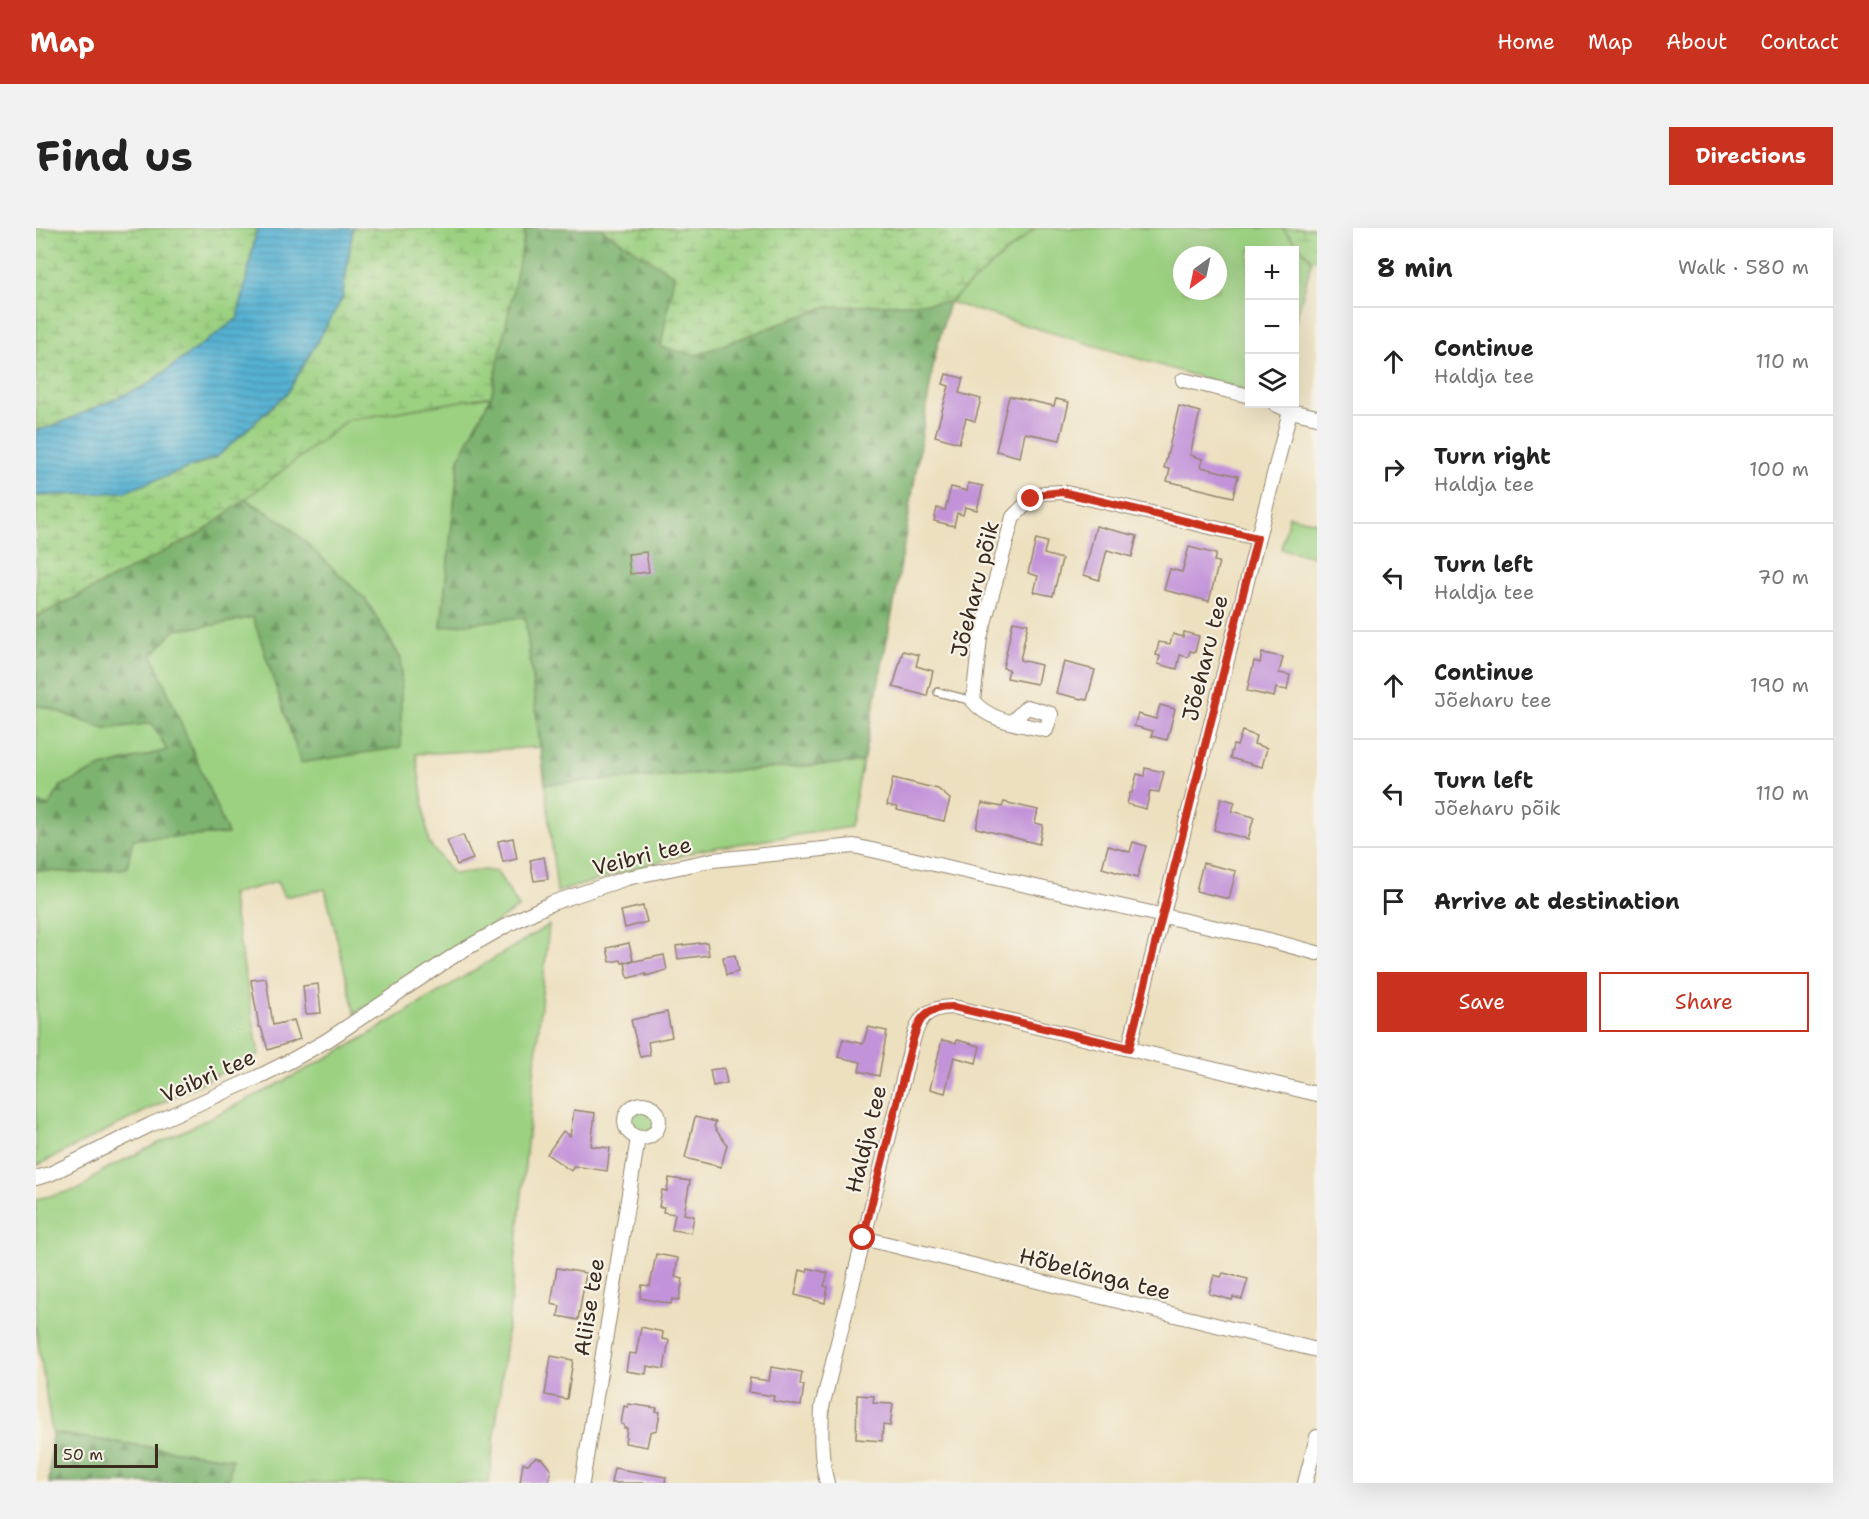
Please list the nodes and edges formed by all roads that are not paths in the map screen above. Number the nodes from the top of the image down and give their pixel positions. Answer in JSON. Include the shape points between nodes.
{"nodes":[{"id":1,"x":1183,"y":380,"type":"dead end"},
{"id":2,"x":1245,"y":395,"type":"edge"},
{"id":3,"x":1284,"y":408,"type":"edge"},
{"id":4,"x":1290,"y":411,"type":"junction"},
{"id":5,"x":1317,"y":417,"type":"edge"},
{"id":6,"x":1257,"y":538,"type":"junction"},
{"id":7,"x":938,"y":692,"type":"dead end"},
{"id":8,"x":973,"y":701,"type":"junction"},
{"id":9,"x":1012,"y":722,"type":"dead end"},
{"id":10,"x":1162,"y":916,"type":"junction"},
{"id":11,"x":1317,"y":953,"type":"edge"},
{"id":12,"x":1129,"y":1048,"type":"junction"},
{"id":13,"x":1317,"y":1094,"type":"edge"},
{"id":14,"x":638,"y":1138,"type":"dead end"},
{"id":15,"x":36,"y":1178,"type":"edge"},
{"id":16,"x":863,"y":1238,"type":"junction"},
{"id":17,"x":1317,"y":1350,"type":"edge"},
{"id":18,"x":1317,"y":1437,"type":"edge"},
{"id":19,"x":582,"y":1483,"type":"edge"},
{"id":20,"x":827,"y":1483,"type":"edge"},
{"id":21,"x":1305,"y":1483,"type":"edge"}],
"edges":[{"from":1,"to":2,"type":"street"},
{"from":3,"to":4,"type":"street"},
{"from":4,"to":5,"type":"street"},
{"from":4,"to":6,"type":"street","name":"Jõeharu tee"},
{"from":6,"to":8,"type":"street","name":"Jõeharu põik","via":[[1062,492],[1031,499],[1013,517],[998,566],[980,638]]},
{"from":6,"to":10,"type":"street","name":"Jõeharu tee"},
{"from":7,"to":8,"type":"lane"},
{"from":8,"to":9,"type":"street","via":[[991,717]]},
{"from":10,"to":11,"type":"street","name":"Veibri tee"},
{"from":10,"to":12,"type":"street"},
{"from":10,"to":15,"type":"street","name":"Veibri tee","via":[[854,846],[713,860],[627,878],[552,903],[508,924],[292,1060]]},
{"from":12,"to":13,"type":"street","name":"Haldja tee"},
{"from":12,"to":16,"type":"street","name":"Haldja tee","via":[[954,1007],[937,1008],[923,1016],[917,1024]]},
{"from":14,"to":19,"type":"street","name":"Aliise tee"},
{"from":16,"to":17,"type":"street","name":"Hõbelõnga tee"},
{"from":16,"to":20,"type":"street","name":"Haldja tee","via":[[822,1407],[821,1460]]},
{"from":18,"to":21,"type":"street"}]}
